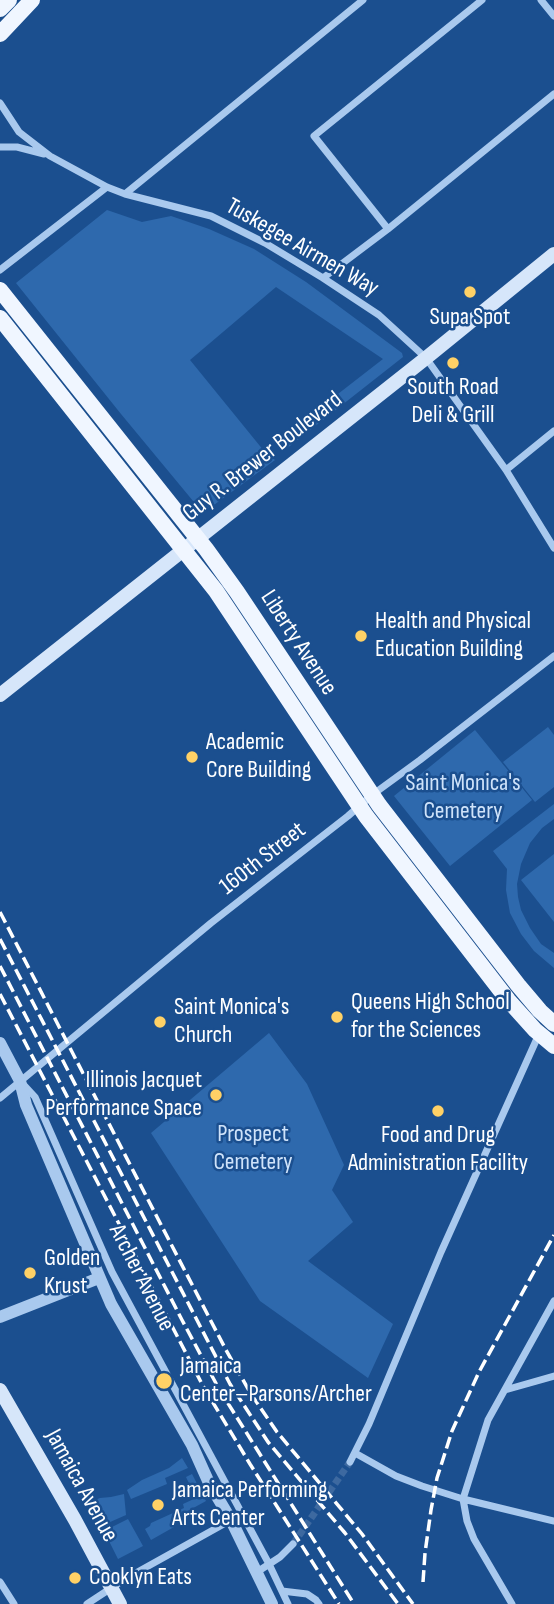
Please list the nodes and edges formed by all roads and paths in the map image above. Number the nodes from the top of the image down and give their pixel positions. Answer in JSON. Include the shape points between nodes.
{"nodes":[{"id":1,"x":9,"y":0,"type":"edge"},
{"id":2,"x":32,"y":0,"type":"edge"},
{"id":3,"x":363,"y":0,"type":"edge"},
{"id":4,"x":482,"y":0,"type":"edge"},
{"id":5,"x":541,"y":0,"type":"edge"},
{"id":6,"x":0,"y":9,"type":"edge"},
{"id":7,"x":554,"y":16,"type":"edge"},
{"id":8,"x":0,"y":34,"type":"edge"},
{"id":9,"x":554,"y":94,"type":"edge"},
{"id":10,"x":0,"y":103,"type":"edge"},
{"id":11,"x":0,"y":147,"type":"edge"},
{"id":12,"x":50,"y":156,"type":"junction"},
{"id":13,"x":107,"y":187,"type":"junction"},
{"id":14,"x":125,"y":194,"type":"junction"},
{"id":15,"x":388,"y":229,"type":"junction"},
{"id":16,"x":554,"y":254,"type":"edge"},
{"id":17,"x":0,"y":270,"type":"edge"},
{"id":18,"x":323,"y":278,"type":"junction"},
{"id":19,"x":0,"y":290,"type":"edge"},
{"id":20,"x":0,"y":318,"type":"edge"},
{"id":21,"x":426,"y":359,"type":"junction"},
{"id":22,"x":554,"y":431,"type":"edge"},
{"id":23,"x":506,"y":470,"type":"junction"},
{"id":24,"x":198,"y":538,"type":"junction"},
{"id":25,"x":554,"y":548,"type":"edge"},
{"id":26,"x":184,"y":549,"type":"junction"},
{"id":27,"x":554,"y":656,"type":"edge"},
{"id":28,"x":0,"y":695,"type":"edge"},
{"id":29,"x":372,"y":795,"type":"junction"},
{"id":30,"x":359,"y":807,"type":"junction"},
{"id":31,"x":552,"y":1023,"type":"edge"},
{"id":32,"x":539,"y":1034,"type":"junction"},
{"id":33,"x":0,"y":1043,"type":"edge"},
{"id":34,"x":554,"y":1046,"type":"edge"},
{"id":35,"x":20,"y":1081,"type":"junction"},
{"id":36,"x":0,"y":1098,"type":"edge"},
{"id":37,"x":112,"y":1272,"type":"junction"},
{"id":38,"x":99,"y":1278,"type":"junction"},
{"id":39,"x":554,"y":1301,"type":"edge"},
{"id":40,"x":0,"y":1317,"type":"edge"},
{"id":41,"x":554,"y":1376,"type":"edge"},
{"id":42,"x":0,"y":1390,"type":"edge"},
{"id":43,"x":505,"y":1390,"type":"junction"},
{"id":44,"x":355,"y":1453,"type":"junction"},
{"id":45,"x":351,"y":1462,"type":"tunnel mouth"},
{"id":46,"x":463,"y":1499,"type":"junction"},
{"id":47,"x":231,"y":1520,"type":"junction"},
{"id":48,"x":554,"y":1521,"type":"edge"},
{"id":49,"x":293,"y":1544,"type":"tunnel mouth"},
{"id":50,"x":269,"y":1564,"type":"junction"},
{"id":51,"x":257,"y":1572,"type":"junction"},
{"id":52,"x":0,"y":1582,"type":"edge"},
{"id":53,"x":111,"y":1588,"type":"junction"},
{"id":54,"x":282,"y":1591,"type":"junction"},
{"id":55,"x":14,"y":1604,"type":"edge"},
{"id":56,"x":87,"y":1604,"type":"edge"},
{"id":57,"x":120,"y":1604,"type":"edge"},
{"id":58,"x":272,"y":1604,"type":"edge"},
{"id":59,"x":289,"y":1604,"type":"edge"},
{"id":60,"x":319,"y":1604,"type":"edge"},
{"id":61,"x":512,"y":1604,"type":"edge"}],
"edges":[{"from":1,"to":6,"type":"main road"},
{"from":2,"to":8,"type":"main road"},
{"from":3,"to":14,"type":"street"},
{"from":4,"to":15,"type":"street","via":[[314,136]]},
{"from":5,"to":7,"type":"street"},
{"from":9,"to":15,"type":"street"},
{"from":10,"to":12,"type":"street","name":"Tuskegee Airmen Way","via":[[19,132]]},
{"from":11,"to":12,"type":"street","name":"Tuskegee Airmen Way"},
{"from":12,"to":13,"type":"street","name":"Tuskegee Airmen Way"},
{"from":13,"to":14,"type":"street","name":"Tuskegee Airmen Way"},
{"from":13,"to":17,"type":"street"},
{"from":14,"to":18,"type":"street","name":"Tuskegee Airmen Way","via":[[211,216]]},
{"from":15,"to":18,"type":"street"},
{"from":16,"to":21,"type":"main road","name":"Guy R. Brewer Boulevard"},
{"from":18,"to":21,"type":"street","name":"Tuskegee Airmen Way","via":[[379,315]]},
{"from":19,"to":24,"type":"main road","name":"Liberty Avenue"},
{"from":20,"to":26,"type":"main road","name":"Liberty Avenue"},
{"from":21,"to":23,"type":"street","name":"Tuskegee Airmen Way"},
{"from":21,"to":24,"type":"main road","name":"Guy R. Brewer Boulevard"},
{"from":22,"to":23,"type":"street"},
{"from":23,"to":25,"type":"street","name":"Tuskegee Airmen Way"},
{"from":24,"to":26,"type":"main road","name":"Guy R. Brewer Boulevard"},
{"from":24,"to":29,"type":"main road","name":"Liberty Avenue"},
{"from":26,"to":28,"type":"main road","name":"Guy R. Brewer Boulevard"},
{"from":26,"to":30,"type":"main road","name":"Liberty Avenue"},
{"from":27,"to":29,"type":"street","name":"160th Street"},
{"from":29,"to":30,"type":"street","name":"160th Street"},
{"from":29,"to":31,"type":"main road","name":"Liberty Avenue"},
{"from":30,"to":32,"type":"main road","name":"Liberty Avenue"},
{"from":30,"to":35,"type":"street","name":"160th Street"},
{"from":31,"to":32,"type":"street"},
{"from":32,"to":34,"type":"main road","name":"Liberty Avenue"},
{"from":32,"to":44,"type":"street"},
{"from":33,"to":35,"type":"street","name":"Archer Avenue"},
{"from":35,"to":36,"type":"street","name":"160th Street"},
{"from":35,"to":37,"type":"street","name":"Archer Avenue","via":[[35,1097]]},
{"from":35,"to":38,"type":"street","name":"Archer Avenue"},
{"from":37,"to":38,"type":"street"},
{"from":37,"to":50,"type":"street","name":"Archer Avenue"},
{"from":38,"to":40,"type":"street"},
{"from":38,"to":47,"type":"street","name":"Archer Avenue"},
{"from":39,"to":43,"type":"street"},
{"from":41,"to":43,"type":"street"},
{"from":42,"to":53,"type":"main road","name":"Jamaica Avenue"},
{"from":43,"to":46,"type":"street","via":[[488,1420]]},
{"from":44,"to":45,"type":"street"},
{"from":44,"to":46,"type":"street","via":[[396,1476]]},
{"from":46,"to":48,"type":"street"},
{"from":46,"to":61,"type":"street","via":[[474,1539]]},
{"from":47,"to":51,"type":"street","name":"Archer Avenue"},
{"from":47,"to":53,"type":"street"},
{"from":49,"to":50,"type":"street"},
{"from":50,"to":51,"type":"street"},
{"from":50,"to":54,"type":"street","name":"Archer Avenue"},
{"from":51,"to":58,"type":"street","name":"Archer Avenue"},
{"from":52,"to":55,"type":"street"},
{"from":53,"to":56,"type":"street"},
{"from":53,"to":57,"type":"main road","name":"Jamaica Avenue"},
{"from":54,"to":59,"type":"street","name":"Archer Avenue"},
{"from":54,"to":60,"type":"street","via":[[307,1594]]}]}
